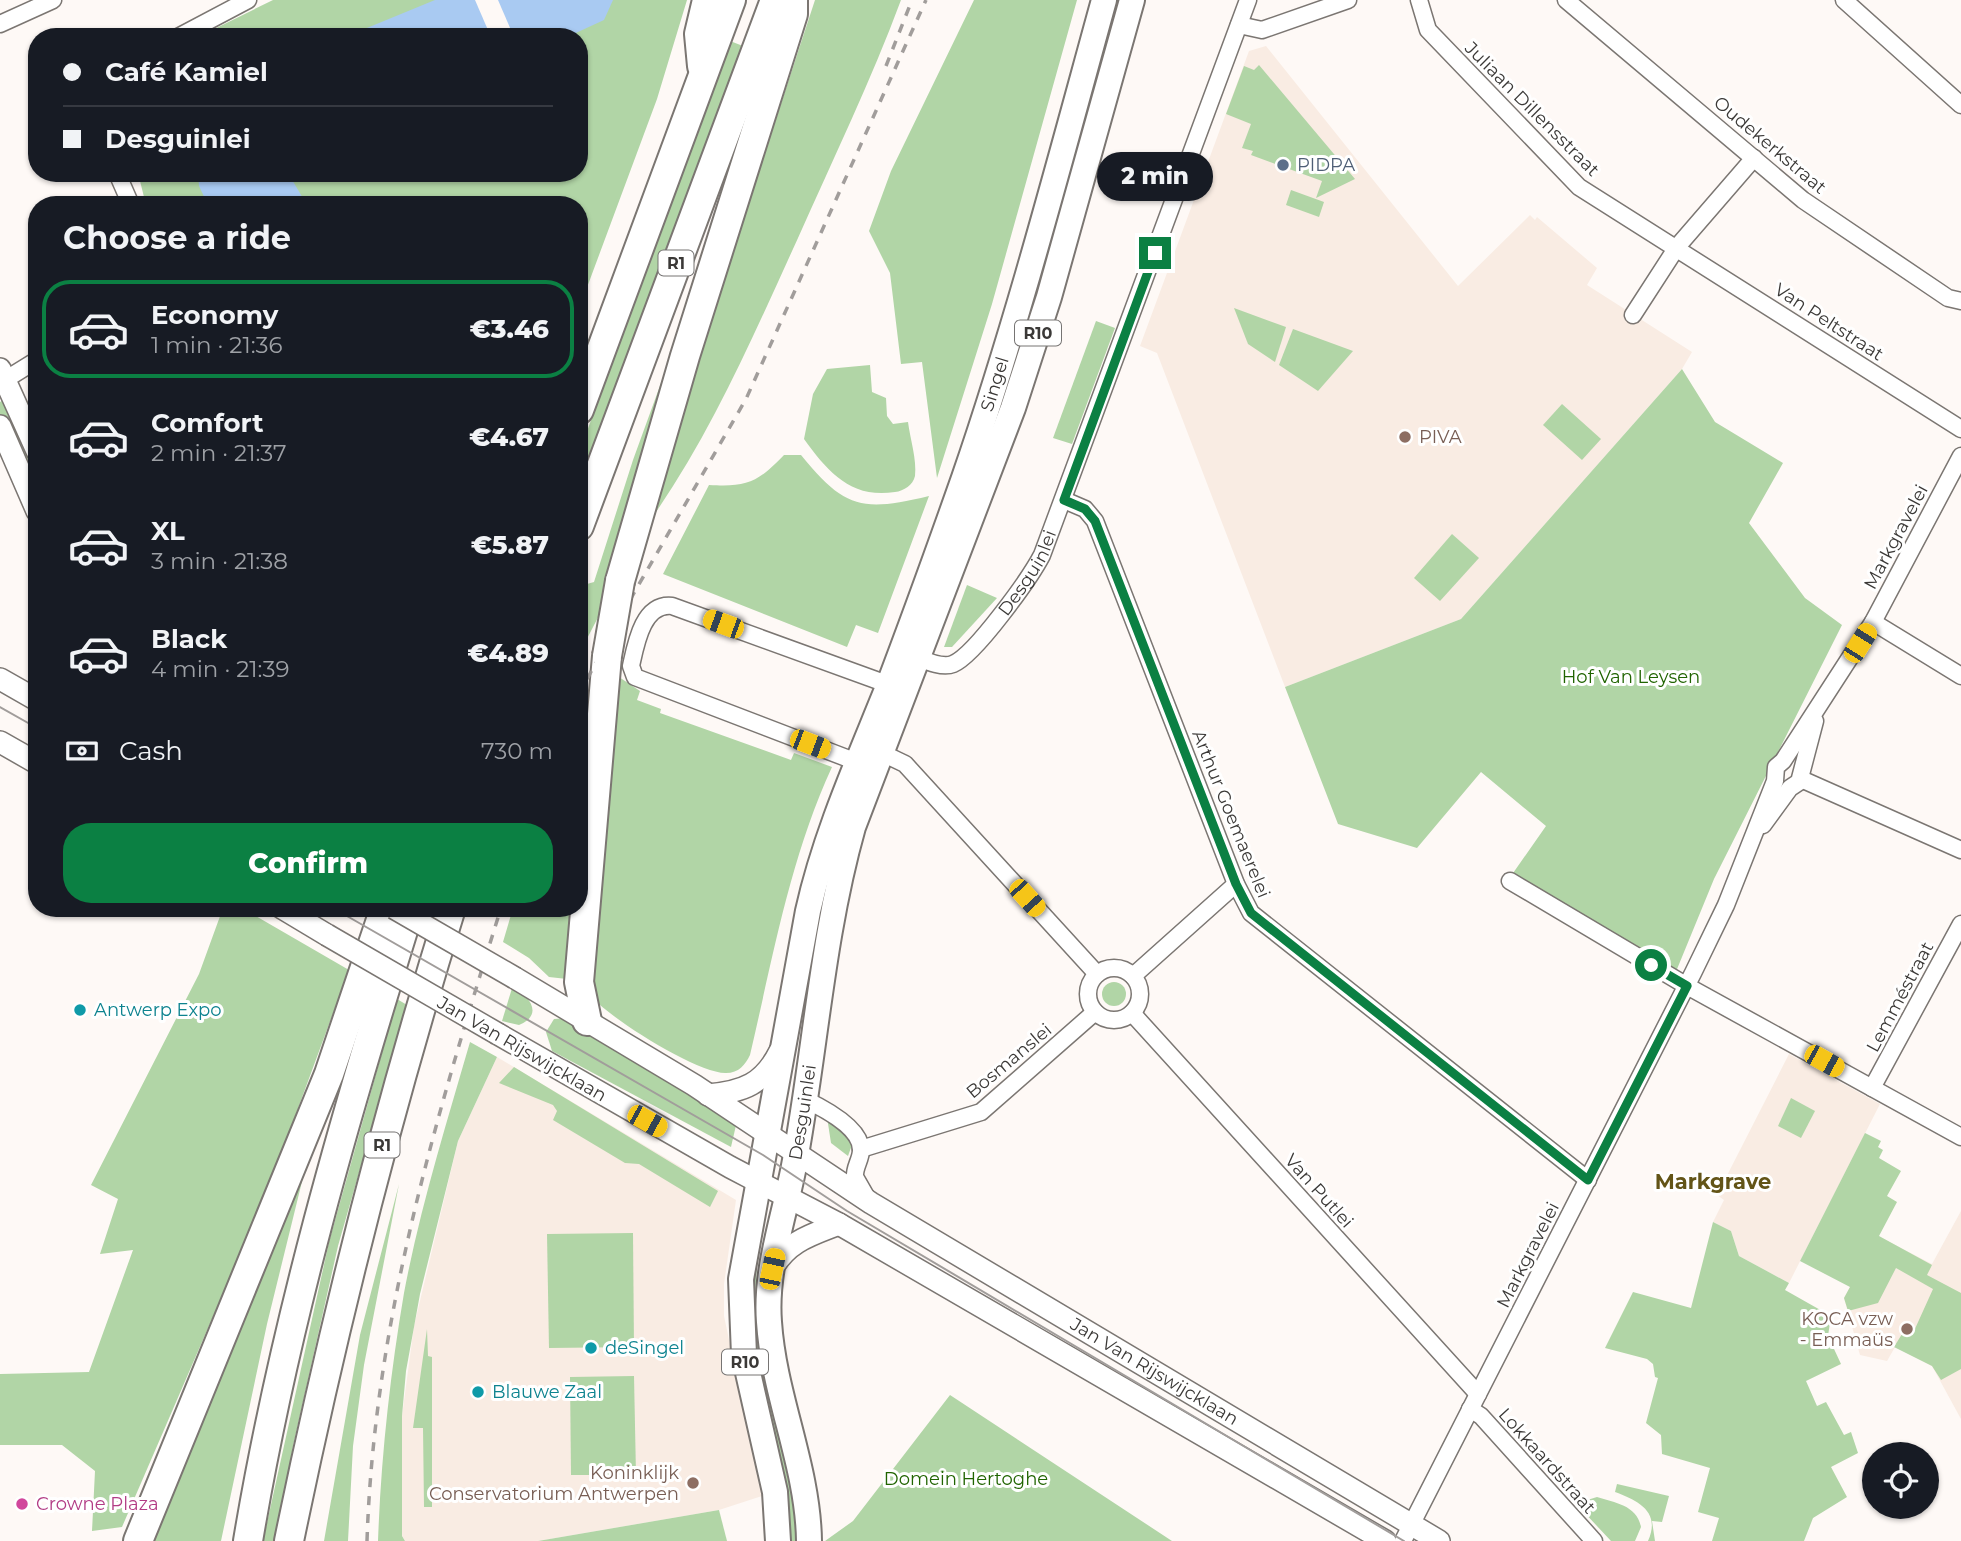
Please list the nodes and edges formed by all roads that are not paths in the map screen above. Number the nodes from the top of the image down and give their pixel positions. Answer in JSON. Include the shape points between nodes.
{"nodes":[{"id":1,"x":53,"y":0,"type":"edge"},
{"id":2,"x":707,"y":0,"type":"edge"},
{"id":3,"x":731,"y":0,"type":"edge"},
{"id":4,"x":775,"y":0,"type":"edge"},
{"id":5,"x":793,"y":0,"type":"edge"},
{"id":6,"x":1104,"y":0,"type":"edge"},
{"id":7,"x":1132,"y":0,"type":"edge"},
{"id":8,"x":1248,"y":0,"type":"edge"},
{"id":9,"x":1348,"y":0,"type":"edge"},
{"id":10,"x":1419,"y":0,"type":"edge"},
{"id":11,"x":1566,"y":0,"type":"edge"},
{"id":12,"x":1844,"y":0,"type":"edge"},
{"id":13,"x":235,"y":2,"type":"edge"},
{"id":14,"x":0,"y":24,"type":"edge"},
{"id":15,"x":1239,"y":25,"type":"junction"},
{"id":16,"x":193,"y":28,"type":"edge"},
{"id":17,"x":703,"y":80,"type":"junction"},
{"id":18,"x":1961,"y":105,"type":"edge"},
{"id":19,"x":1754,"y":158,"type":"junction"},
{"id":20,"x":1677,"y":247,"type":"junction"},
{"id":21,"x":1961,"y":301,"type":"edge"},
{"id":22,"x":1633,"y":315,"type":"dead end"},
{"id":23,"x":28,"y":365,"type":"edge"},
{"id":24,"x":2,"y":378,"type":"edge"},
{"id":25,"x":588,"y":386,"type":"edge"},
{"id":26,"x":0,"y":426,"type":"edge"},
{"id":27,"x":1961,"y":429,"type":"edge"},
{"id":28,"x":28,"y":432,"type":"edge"},
{"id":29,"x":1961,"y":456,"type":"edge"},
{"id":30,"x":28,"y":490,"type":"edge"},
{"id":31,"x":1064,"y":500,"type":"junction"},
{"id":32,"x":588,"y":502,"type":"edge"},
{"id":33,"x":1873,"y":622,"type":"junction"},
{"id":34,"x":911,"y":655,"type":"junction"},
{"id":35,"x":1961,"y":676,"type":"edge"},
{"id":36,"x":0,"y":679,"type":"edge"},
{"id":37,"x":898,"y":688,"type":"junction"},
{"id":38,"x":28,"y":695,"type":"edge"},
{"id":39,"x":1820,"y":706,"type":"junction"},
{"id":40,"x":0,"y":742,"type":"edge"},
{"id":41,"x":882,"y":753,"type":"junction"},
{"id":42,"x":28,"y":758,"type":"edge"},
{"id":43,"x":857,"y":762,"type":"junction"},
{"id":44,"x":1792,"y":779,"type":"junction"},
{"id":45,"x":1961,"y":850,"type":"edge"},
{"id":46,"x":588,"y":877,"type":"edge"},
{"id":47,"x":1510,"y":881,"type":"dead end"},
{"id":48,"x":1236,"y":884,"type":"junction"},
{"id":49,"x":298,"y":917,"type":"edge"},
{"id":50,"x":382,"y":917,"type":"edge"},
{"id":51,"x":407,"y":917,"type":"edge"},
{"id":52,"x":410,"y":917,"type":"edge"},
{"id":53,"x":448,"y":917,"type":"edge"},
{"id":54,"x":585,"y":917,"type":"edge"},
{"id":55,"x":1961,"y":924,"type":"edge"},
{"id":56,"x":1097,"y":974,"type":"junction"},
{"id":57,"x":1133,"y":976,"type":"junction"},
{"id":58,"x":1687,"y":986,"type":"junction"},
{"id":59,"x":1095,"y":1012,"type":"junction"},
{"id":60,"x":1132,"y":1013,"type":"junction"},
{"id":61,"x":587,"y":1021,"type":"junction"},
{"id":62,"x":782,"y":1046,"type":"junction"},
{"id":63,"x":1872,"y":1088,"type":"junction"},
{"id":64,"x":708,"y":1095,"type":"junction"},
{"id":65,"x":804,"y":1099,"type":"junction"},
{"id":66,"x":766,"y":1133,"type":"junction"},
{"id":67,"x":1961,"y":1136,"type":"edge"},
{"id":68,"x":861,"y":1149,"type":"junction"},
{"id":69,"x":795,"y":1152,"type":"junction"},
{"id":70,"x":1588,"y":1180,"type":"junction"},
{"id":71,"x":758,"y":1182,"type":"junction"},
{"id":72,"x":787,"y":1197,"type":"junction"},
{"id":73,"x":871,"y":1203,"type":"junction"},
{"id":74,"x":839,"y":1224,"type":"junction"},
{"id":75,"x":772,"y":1269,"type":"junction"},
{"id":76,"x":288,"y":1344,"type":"junction"},
{"id":77,"x":1478,"y":1394,"type":"junction"},
{"id":78,"x":1469,"y":1409,"type":"junction"},
{"id":79,"x":1407,"y":1532,"type":"edge"},
{"id":80,"x":138,"y":1541,"type":"edge"},
{"id":81,"x":233,"y":1541,"type":"edge"},
{"id":82,"x":248,"y":1541,"type":"edge"},
{"id":83,"x":289,"y":1541,"type":"edge"},
{"id":84,"x":778,"y":1541,"type":"edge"},
{"id":85,"x":809,"y":1541,"type":"edge"},
{"id":86,"x":1385,"y":1541,"type":"edge"},
{"id":87,"x":1439,"y":1541,"type":"edge"},
{"id":88,"x":1594,"y":1541,"type":"edge"}],
"edges":[{"from":1,"to":14,"type":"street"},
{"from":2,"to":17,"type":"highway","via":[[699,34]]},
{"from":3,"to":17,"type":"highway","number":"R1"},
{"from":4,"to":32,"type":"highway","number":"R1"},
{"from":5,"to":46,"type":"highway","bridge":true,"via":[[793,14],[681,369],[621,581],[607,656]]},
{"from":6,"to":34,"type":"main road","name":"Singel","number":"R10","via":[[1012,327]]},
{"from":7,"to":34,"type":"main road","name":"Singel","number":"R10","via":[[1013,408]]},
{"from":8,"to":15,"type":"street","name":"Desguinlei"},
{"from":9,"to":15,"type":"street","via":[[1262,30]]},
{"from":10,"to":20,"type":"street","name":"Juliaan Dillensstraat","via":[[1428,30],[1578,187]]},
{"from":11,"to":19,"type":"street","name":"Oudekerkstraat"},
{"from":12,"to":18,"type":"street"},
{"from":13,"to":16,"type":"street"},
{"from":15,"to":31,"type":"street","name":"Desguinlei"},
{"from":17,"to":25,"type":"highway","number":"R1"},
{"from":19,"to":20,"type":"street"},
{"from":19,"to":21,"type":"street","name":"Oudekerkstraat","via":[[1803,200],[1948,298]]},
{"from":20,"to":22,"type":"street"},
{"from":20,"to":27,"type":"street","name":"Van Peltstraat"},
{"from":23,"to":24,"type":"street"},
{"from":24,"to":28,"type":"main road"},
{"from":26,"to":30,"type":"main road"},
{"from":29,"to":33,"type":"street","name":"Markgravelei"},
{"from":31,"to":34,"type":"street","name":"Desguinlei","via":[[1031,575],[960,660],[944,665]]},
{"from":31,"to":48,"type":"street","name":"Arthur Goemaerelei","via":[[1085,509],[1095,521]]},
{"from":33,"to":35,"type":"street"},
{"from":33,"to":39,"type":"street","name":"Markgravelei"},
{"from":34,"to":37,"type":"main road","name":"Desguinlei","number":"R10"},
{"from":36,"to":38,"type":"main road"},
{"from":37,"to":41,"type":"main road","name":"Desguinlei","number":"R10"},
{"from":37,"to":43,"type":"main road","name":"Desguinlei","number":"R10"},
{"from":37,"to":43,"type":"street","via":[[672,606],[648,614],[631,666],[635,677]]},
{"from":39,"to":44,"type":"street","name":"Markgravelei"},
{"from":39,"to":44,"type":"street","name":"Markgravelei","via":[[1774,771]]},
{"from":40,"to":42,"type":"main road"},
{"from":41,"to":56,"type":"street","via":[[905,764]]},
{"from":41,"to":65,"type":"main road","name":"Desguinlei","number":"R10","via":[[840,872]]},
{"from":43,"to":62,"type":"main road","name":"Desguinlei","number":"R10","via":[[819,864]]},
{"from":44,"to":45,"type":"street"},
{"from":44,"to":58,"type":"street","name":"Markgravelei","via":[[1753,838]]},
{"from":47,"to":58,"type":"street"},
{"from":48,"to":57,"type":"street"},
{"from":48,"to":70,"type":"street","name":"Arthur Goemaerelei","via":[[1251,913]]},
{"from":49,"to":71,"type":"main road","name":"Jan Van Rijswijcklaan","bridge":true},
{"from":50,"to":80,"type":"highway","via":[[329,1074]]},
{"from":51,"to":76,"type":"highway","number":"R1","via":[[356,1079]]},
{"from":52,"to":61,"type":"main road","name":"Jan Van Rijswijcklaan","bridge":true},
{"from":53,"to":83,"type":"highway","number":"R1","via":[[346,1276]]},
{"from":54,"to":61,"type":"highway","bridge":true,"via":[[579,982]]},
{"from":55,"to":63,"type":"street","name":"Lemméstraat"},
{"from":56,"to":57,"type":"street","via":[[1119,968]]},
{"from":56,"to":59,"type":"street","via":[[1088,988]]},
{"from":57,"to":60,"type":"street","via":[[1140,999]]},
{"from":58,"to":63,"type":"street"},
{"from":58,"to":70,"type":"street","name":"Markgravelei"},
{"from":59,"to":60,"type":"street","via":[[1109,1020]]},
{"from":59,"to":68,"type":"street","name":"Bosmanslei","via":[[981,1112]]},
{"from":60,"to":77,"type":"street","name":"Van Putlei"},
{"from":61,"to":64,"type":"main road","name":"Jan Van Rijswijcklaan"},
{"from":62,"to":64,"type":"main road","name":"Desguinlei","via":[[768,1072],[752,1087]]},
{"from":62,"to":66,"type":"main road","name":"Desguinlei","number":"R10"},
{"from":63,"to":67,"type":"street"},
{"from":64,"to":66,"type":"main road","name":"Jan Van Rijswijcklaan"},
{"from":65,"to":68,"type":"street","via":[[841,1120]]},
{"from":65,"to":69,"type":"main road","name":"Desguinlei","number":"R10"},
{"from":66,"to":69,"type":"main road","name":"Jan Van Rijswijcklaan"},
{"from":66,"to":71,"type":"main road","name":"Desguinlei","number":"R10"},
{"from":68,"to":73,"type":"street","via":[[855,1177]]},
{"from":69,"to":72,"type":"main road","name":"Desguinlei","number":"R10"},
{"from":69,"to":73,"type":"main road","name":"Jan Van Rijswijcklaan"},
{"from":70,"to":77,"type":"street","name":"Markgravelei"},
{"from":71,"to":72,"type":"main road","name":"Jan Van Rijswijcklaan"},
{"from":71,"to":84,"type":"main road","name":"Desguinlei","number":"R10","via":[[741,1279],[740,1313],[744,1355],[775,1492]]},
{"from":72,"to":74,"type":"main road","name":"Jan Van Rijswijcklaan"},
{"from":72,"to":75,"type":"main road","name":"Desguinlei","number":"R10"},
{"from":73,"to":79,"type":"main road","name":"Jan Van Rijswijcklaan"},
{"from":74,"to":75,"type":"main road","via":[[796,1242],[781,1253]]},
{"from":74,"to":86,"type":"main road","name":"Jan Van Rijswijcklaan"},
{"from":75,"to":85,"type":"main road","name":"Desguinlei","number":"R10","via":[[772,1352],[802,1478]]},
{"from":76,"to":81,"type":"highway","via":[[263,1392]]},
{"from":76,"to":82,"type":"highway","number":"R1"},
{"from":77,"to":78,"type":"street","name":"Markgravelei"},
{"from":78,"to":79,"type":"street","name":"Markgravelei"},
{"from":78,"to":88,"type":"street","name":"Lokkaardstraat","via":[[1481,1416]]},
{"from":79,"to":87,"type":"main road","name":"Jan Van Rijswijcklaan"}]}
